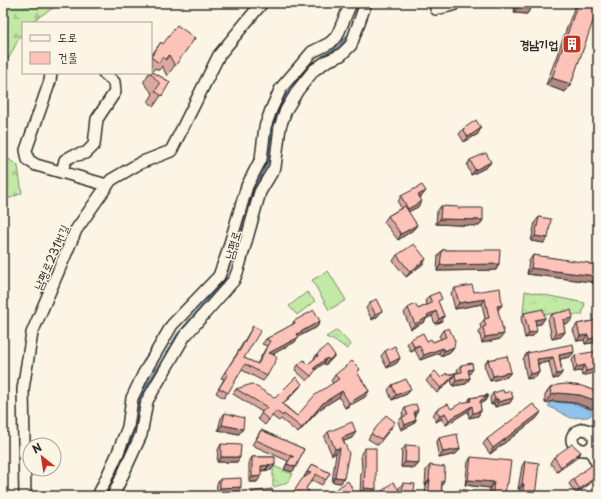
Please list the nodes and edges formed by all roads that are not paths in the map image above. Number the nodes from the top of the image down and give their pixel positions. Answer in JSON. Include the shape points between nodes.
{"nodes":[{"id":1,"x":262,"y":3,"type":"edge"},
{"id":2,"x":351,"y":3,"type":"edge"},
{"id":3,"x":366,"y":3,"type":"edge"},
{"id":4,"x":454,"y":3,"type":"edge"},
{"id":5,"x":436,"y":9,"type":"dead end"},
{"id":6,"x":51,"y":74,"type":"edge"},
{"id":7,"x":105,"y":74,"type":"edge"},
{"id":8,"x":62,"y":172,"type":"junction"},
{"id":9,"x":107,"y":185,"type":"junction"},
{"id":10,"x":590,"y":449,"type":"dead end"},
{"id":11,"x":598,"y":464,"type":"edge"},
{"id":12,"x":25,"y":496,"type":"edge"},
{"id":13,"x":98,"y":496,"type":"edge"},
{"id":14,"x":113,"y":496,"type":"edge"}],
"edges":[{"from":1,"to":9,"type":"street","name":"남평로231번길","via":[[219,55],[171,151],[140,163]]},
{"from":2,"to":13,"type":"street","name":"남평로","via":[[337,36],[330,43],[312,52],[281,88],[265,127],[261,159],[246,186],[219,276],[172,326],[144,373],[132,398],[128,427]]},
{"from":3,"to":14,"type":"street","name":"남평로","via":[[350,45],[341,55],[314,70],[286,110],[280,127],[275,167],[260,192],[234,280],[184,336],[147,401],[141,435]]},
{"from":4,"to":5,"type":"street"},
{"from":6,"to":8,"type":"street","via":[[26,150],[28,160],[36,165]]},
{"from":7,"to":8,"type":"street","via":[[114,82],[115,92],[97,119],[94,145],[86,153],[65,160]]},
{"from":8,"to":9,"type":"street"},
{"from":9,"to":12,"type":"street","name":"남평로231번길","via":[[76,230],[32,333],[22,389]]},
{"from":10,"to":11,"type":"street"}]}
